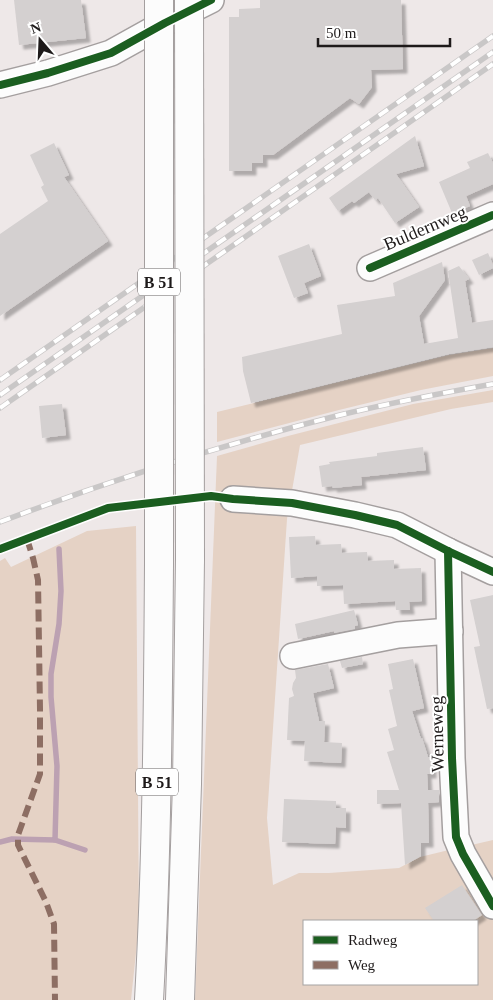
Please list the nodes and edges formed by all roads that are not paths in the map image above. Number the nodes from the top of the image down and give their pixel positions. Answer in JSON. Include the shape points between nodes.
{"nodes":[{"id":1,"x":159,"y":0,"type":"edge"},
{"id":2,"x":189,"y":0,"type":"edge"},
{"id":3,"x":211,"y":0,"type":"edge"},
{"id":4,"x":0,"y":85,"type":"edge"},
{"id":5,"x":493,"y":215,"type":"edge"},
{"id":6,"x":370,"y":268,"type":"dead end"},
{"id":7,"x":233,"y":499,"type":"dead end"},
{"id":8,"x":448,"y":551,"type":"junction"},
{"id":9,"x":493,"y":572,"type":"edge"},
{"id":10,"x":450,"y":632,"type":"junction"},
{"id":11,"x":293,"y":656,"type":"dead end"},
{"id":12,"x":493,"y":906,"type":"edge"},
{"id":13,"x":149,"y":1000,"type":"edge"},
{"id":14,"x":180,"y":1000,"type":"edge"}],
"edges":[{"from":1,"to":13,"type":"highway","number":"B 51","bridge":true,"via":[[159,564]]},
{"from":2,"to":14,"type":"highway","number":"B 51","bridge":true,"via":[[190,559]]},
{"from":3,"to":4,"type":"street","via":[[111,53]]},
{"from":5,"to":6,"type":"street","name":"Buldernweg"},
{"from":7,"to":8,"type":"street","via":[[292,503],[380,521]]},
{"from":8,"to":9,"type":"street"},
{"from":8,"to":10,"type":"street","name":"Werneweg"},
{"from":10,"to":11,"type":"street","via":[[398,635]]},
{"from":10,"to":12,"type":"street","name":"Werneweg","via":[[456,837]]}]}
